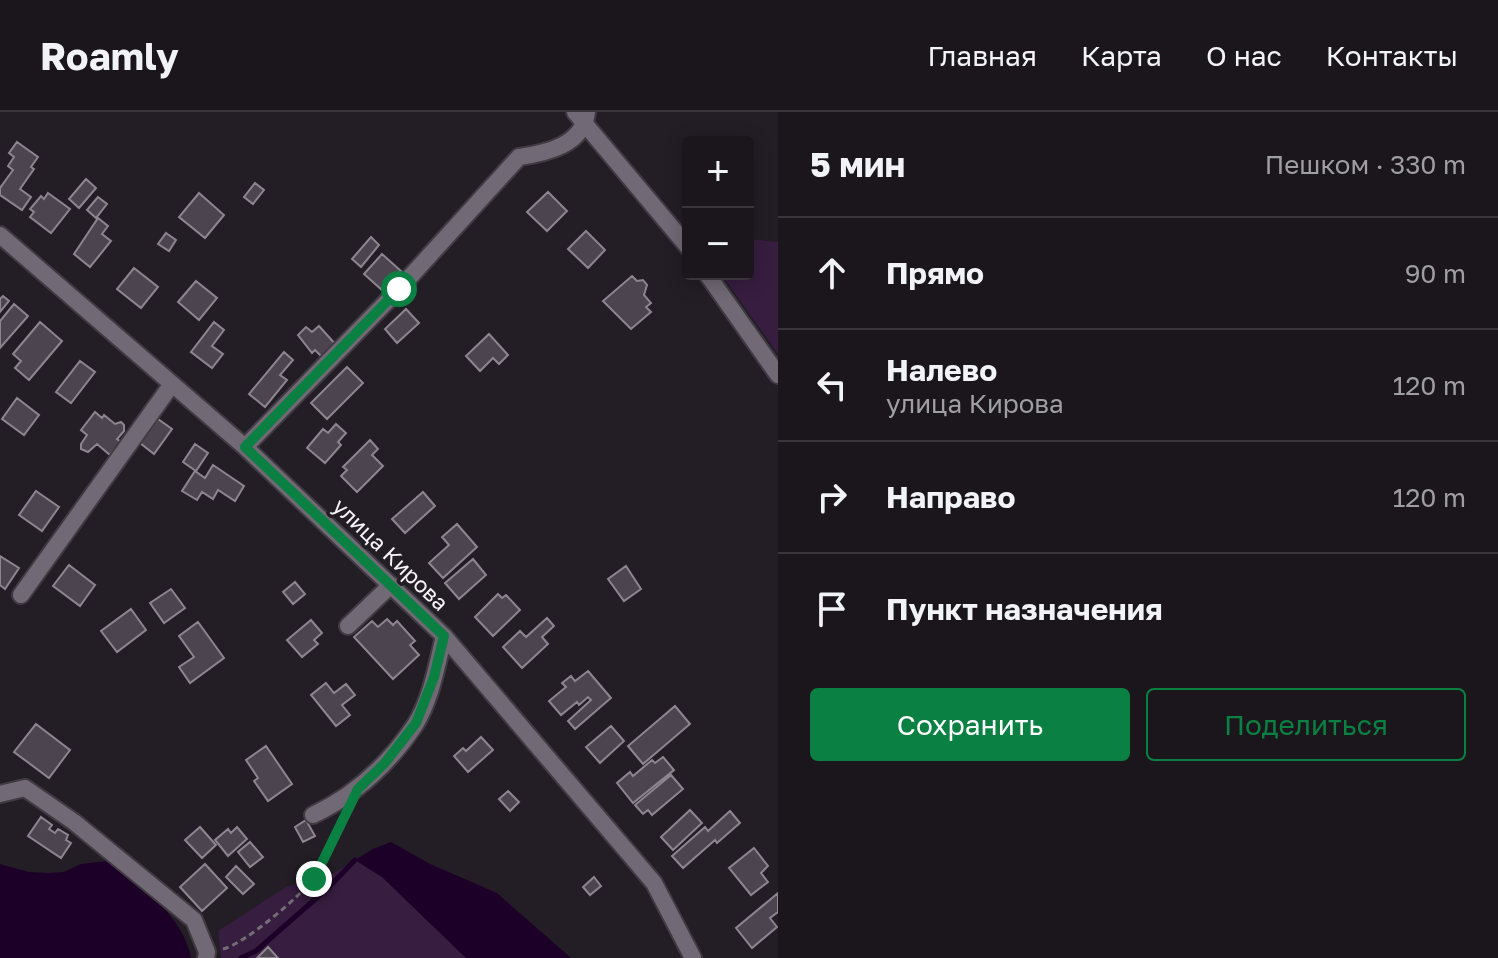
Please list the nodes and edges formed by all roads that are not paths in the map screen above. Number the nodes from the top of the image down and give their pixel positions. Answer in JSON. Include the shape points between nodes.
{"nodes":[{"id":1,"x":583,"y":116,"type":"edge"},
{"id":2,"x":0,"y":235,"type":"edge"},
{"id":3,"x":682,"y":240,"type":"edge"},
{"id":4,"x":711,"y":280,"type":"edge"},
{"id":5,"x":778,"y":375,"type":"edge"},
{"id":6,"x":172,"y":384,"type":"junction"},
{"id":7,"x":245,"y":447,"type":"junction"},
{"id":8,"x":391,"y":585,"type":"junction"},
{"id":9,"x":21,"y":595,"type":"dead end"},
{"id":10,"x":348,"y":626,"type":"dead end"},
{"id":11,"x":444,"y":636,"type":"junction"},
{"id":12,"x":0,"y":794,"type":"edge"},
{"id":13,"x":313,"y":815,"type":"dead end"},
{"id":14,"x":206,"y":955,"type":"edge"},
{"id":15,"x":693,"y":958,"type":"edge"}],
"edges":[{"from":1,"to":3,"type":"street"},
{"from":1,"to":7,"type":"street","via":[[575,139],[519,157]]},
{"from":2,"to":6,"type":"street","name":"улица Кирова"},
{"from":4,"to":5,"type":"street"},
{"from":6,"to":7,"type":"street","name":"улица Кирова"},
{"from":6,"to":9,"type":"street"},
{"from":7,"to":8,"type":"street","name":"улица Кирова"},
{"from":8,"to":10,"type":"street"},
{"from":8,"to":11,"type":"street","name":"улица Кирова"},
{"from":11,"to":13,"type":"street","via":[[416,723],[358,789]]},
{"from":11,"to":15,"type":"street","name":"улица Кирова","via":[[654,883]]},
{"from":12,"to":14,"type":"street","via":[[25,788],[74,822],[194,920]]}]}
